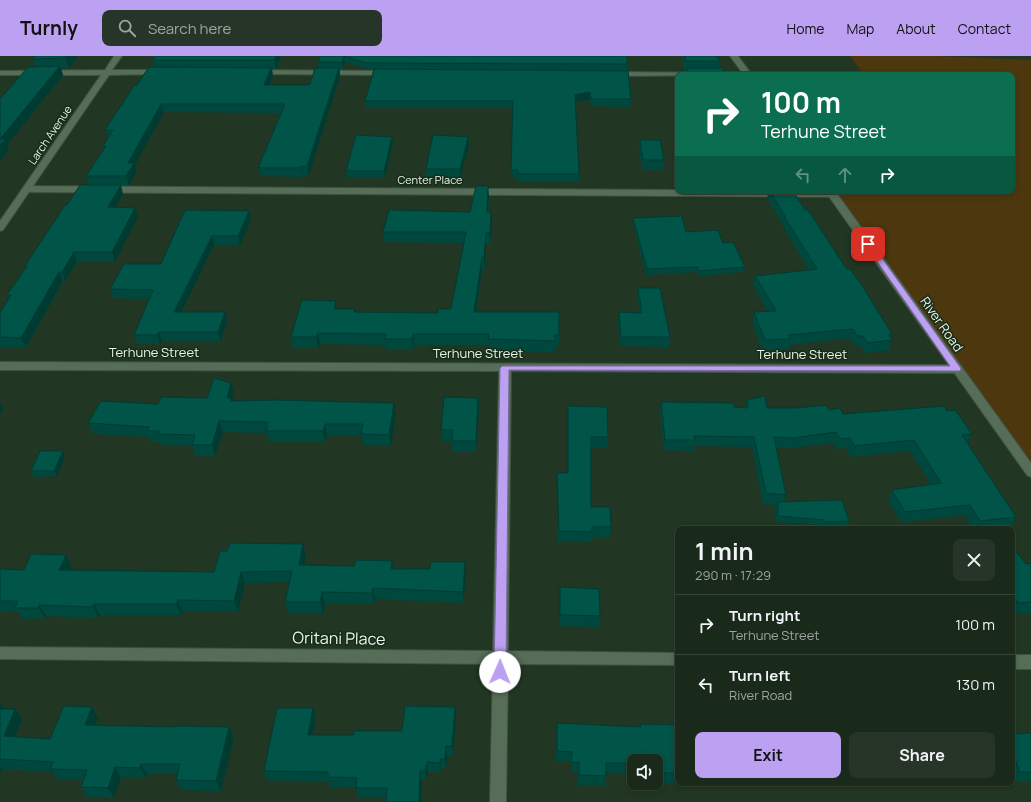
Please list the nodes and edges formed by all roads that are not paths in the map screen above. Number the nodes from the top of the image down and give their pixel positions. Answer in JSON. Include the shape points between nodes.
{"nodes":[{"id":1,"x":118,"y":56,"type":"edge"},
{"id":2,"x":734,"y":56,"type":"edge"},
{"id":3,"x":107,"y":71,"type":"junction"},
{"id":4,"x":170,"y":72,"type":"edge"},
{"id":5,"x":249,"y":72,"type":"edge"},
{"id":6,"x":746,"y":72,"type":"edge"},
{"id":7,"x":0,"y":73,"type":"edge"},
{"id":8,"x":399,"y":73,"type":"edge"},
{"id":9,"x":605,"y":74,"type":"edge"},
{"id":10,"x":675,"y":74,"type":"edge"},
{"id":11,"x":26,"y":189,"type":"junction"},
{"id":12,"x":675,"y":192,"type":"edge"},
{"id":13,"x":833,"y":194,"type":"edge"},
{"id":14,"x":0,"y":228,"type":"edge"},
{"id":15,"x":0,"y":366,"type":"edge"},
{"id":16,"x":505,"y":368,"type":"junction"},
{"id":17,"x":957,"y":369,"type":"junction"},
{"id":18,"x":1031,"y":472,"type":"edge"},
{"id":19,"x":0,"y":653,"type":"edge"},
{"id":20,"x":500,"y":657,"type":"junction"},
{"id":21,"x":675,"y":659,"type":"edge"},
{"id":22,"x":1015,"y":662,"type":"edge"},
{"id":23,"x":1031,"y":662,"type":"edge"},
{"id":24,"x":498,"y":802,"type":"edge"}],
"edges":[{"from":1,"to":3,"type":"street","name":"Larch Avenue"},
{"from":2,"to":6,"type":"street"},
{"from":3,"to":4,"type":"street"},
{"from":3,"to":7,"type":"street"},
{"from":3,"to":11,"type":"street","name":"Larch Avenue"},
{"from":5,"to":8,"type":"street"},
{"from":9,"to":10,"type":"street"},
{"from":11,"to":12,"type":"street","name":"Center Place"},
{"from":11,"to":14,"type":"street","name":"Larch Avenue"},
{"from":13,"to":17,"type":"street","name":"River Road"},
{"from":15,"to":16,"type":"street","name":"Terhune Street"},
{"from":16,"to":17,"type":"street","name":"Terhune Street"},
{"from":16,"to":20,"type":"street"},
{"from":17,"to":18,"type":"street","name":"River Road"},
{"from":19,"to":20,"type":"street","name":"Oritani Place"},
{"from":20,"to":21,"type":"street","name":"Oritani Place"},
{"from":20,"to":24,"type":"street"},
{"from":22,"to":23,"type":"street"}]}
